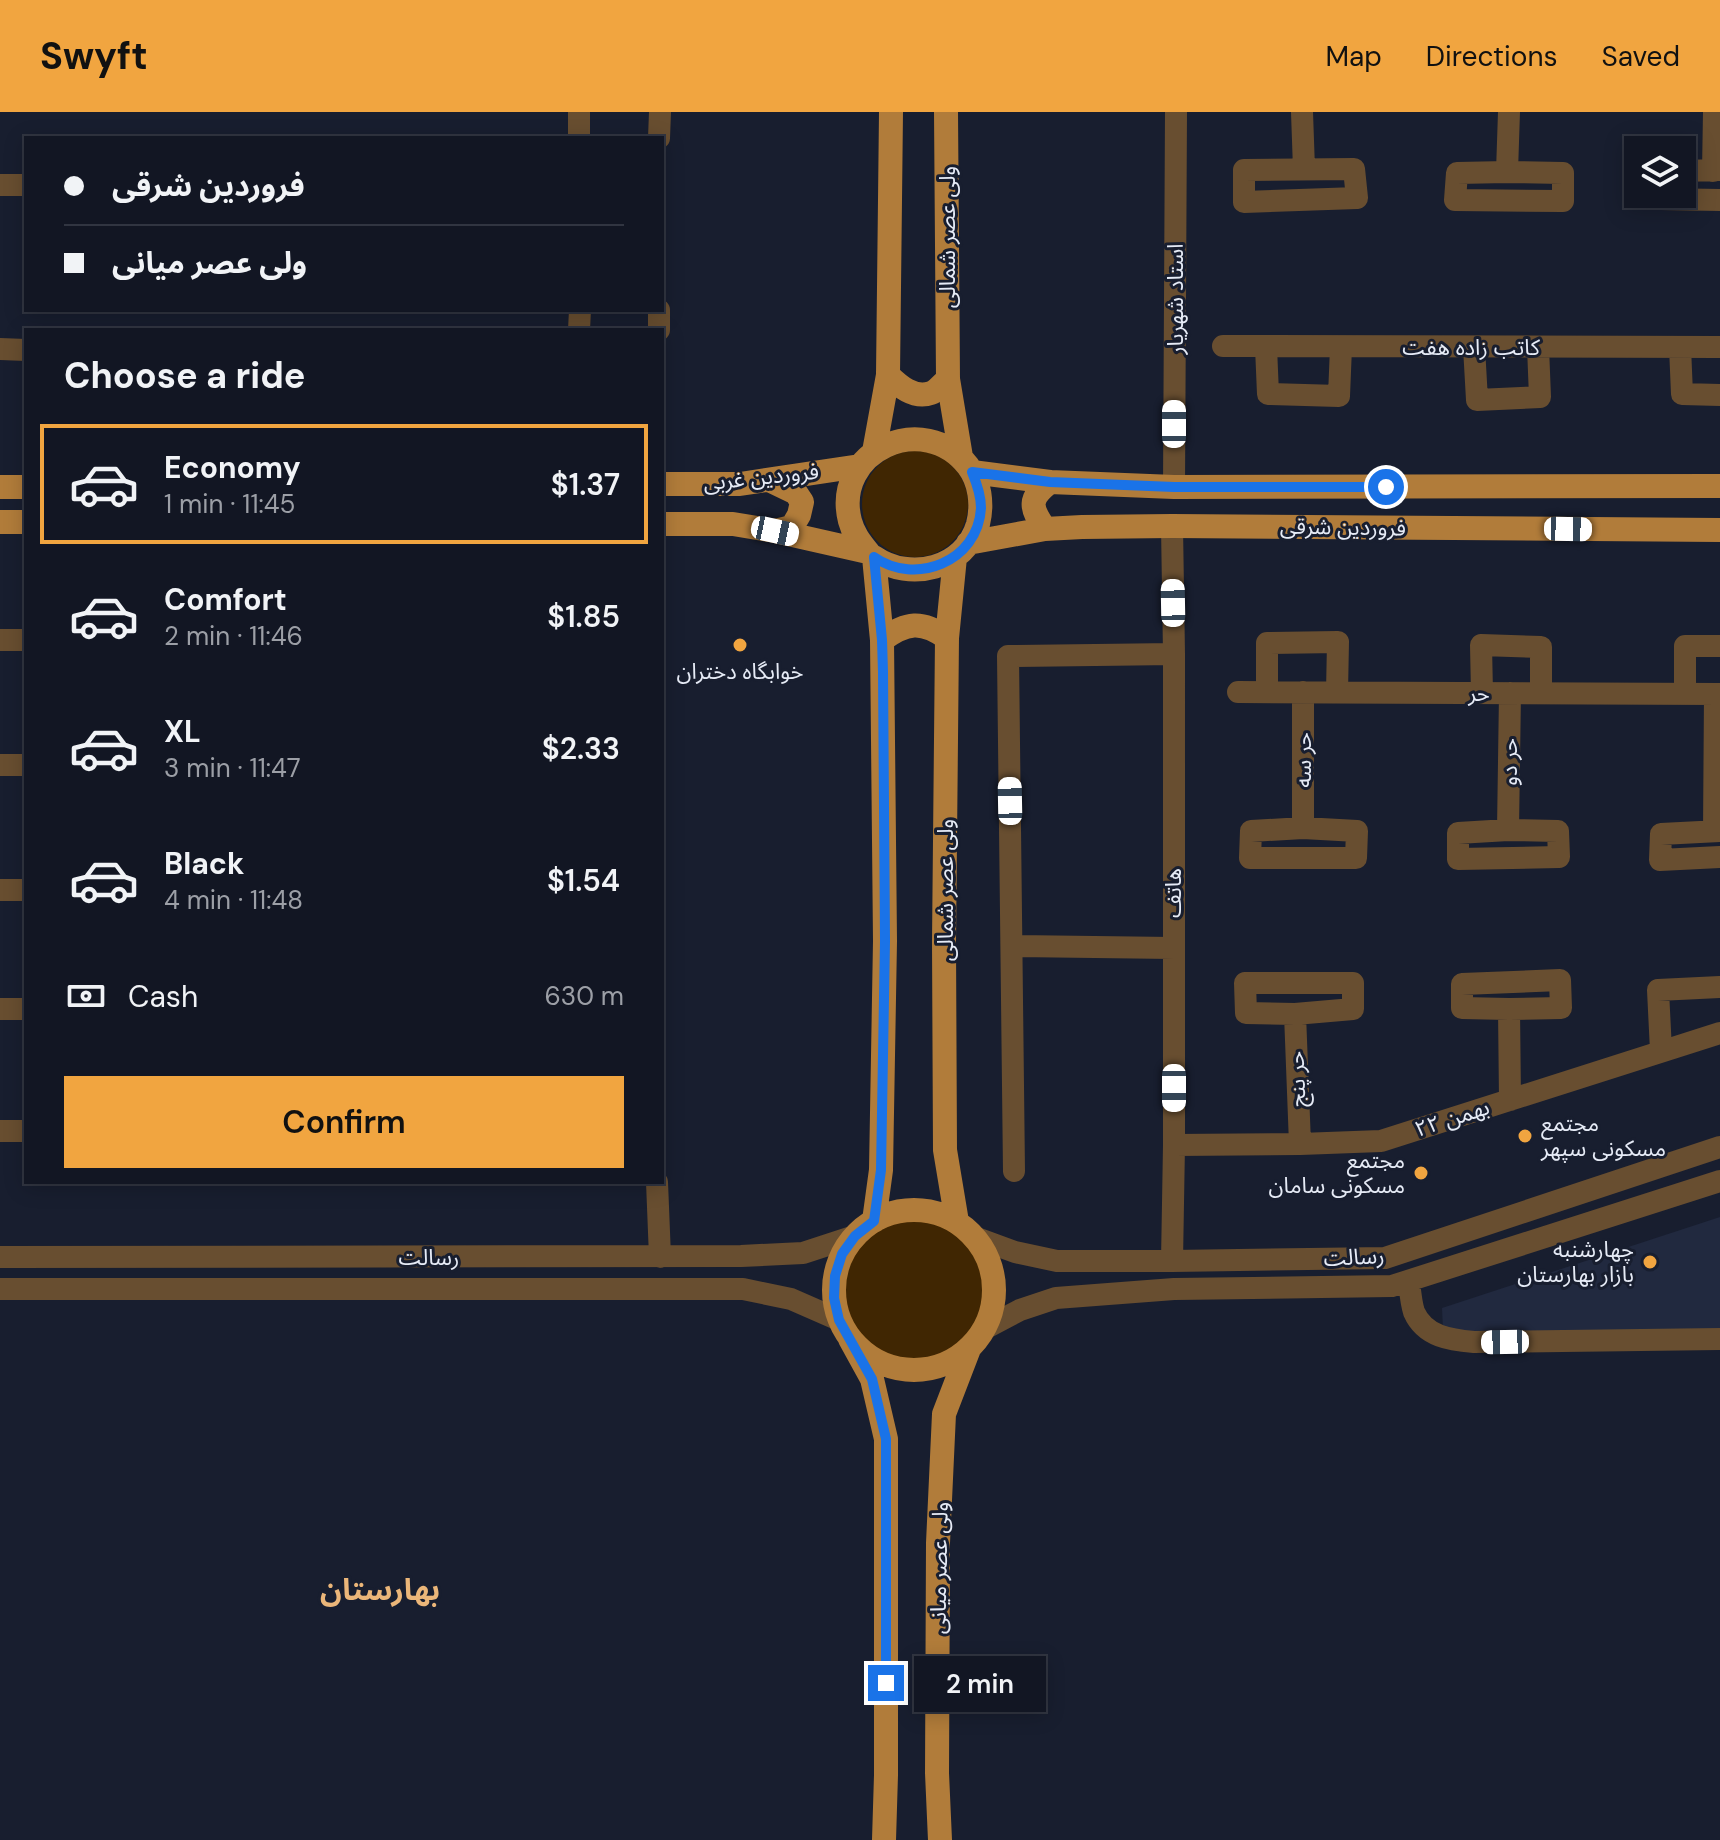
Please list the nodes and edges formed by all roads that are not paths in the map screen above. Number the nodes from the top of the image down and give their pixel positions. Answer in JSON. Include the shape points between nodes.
{"nodes":[{"id":1,"x":579,"y":112,"type":"edge"},
{"id":2,"x":660,"y":112,"type":"edge"},
{"id":3,"x":891,"y":112,"type":"edge"},
{"id":4,"x":946,"y":112,"type":"edge"},
{"id":5,"x":1176,"y":112,"type":"edge"},
{"id":6,"x":1302,"y":112,"type":"edge"},
{"id":7,"x":1509,"y":112,"type":"edge"},
{"id":8,"x":1714,"y":112,"type":"edge"},
{"id":9,"x":579,"y":136,"type":"edge"},
{"id":10,"x":659,"y":136,"type":"edge"},
{"id":11,"x":1304,"y":169,"type":"junction"},
{"id":12,"x":1717,"y":170,"type":"edge"},
{"id":13,"x":1696,"y":171,"type":"edge"},
{"id":14,"x":1507,"y":172,"type":"dead end"},
{"id":15,"x":0,"y":185,"type":"edge"},
{"id":16,"x":24,"y":185,"type":"edge"},
{"id":17,"x":1696,"y":200,"type":"edge"},
{"id":18,"x":1720,"y":200,"type":"edge"},
{"id":19,"x":1223,"y":346,"type":"dead end"},
{"id":20,"x":1266,"y":347,"type":"junction"},
{"id":21,"x":1341,"y":347,"type":"junction"},
{"id":22,"x":1474,"y":347,"type":"junction"},
{"id":23,"x":1538,"y":347,"type":"junction"},
{"id":24,"x":1680,"y":347,"type":"junction"},
{"id":25,"x":1720,"y":347,"type":"edge"},
{"id":26,"x":0,"y":349,"type":"edge"},
{"id":27,"x":24,"y":350,"type":"edge"},
{"id":28,"x":888,"y":375,"type":"junction"},
{"id":29,"x":948,"y":379,"type":"junction"},
{"id":30,"x":1720,"y":395,"type":"edge"},
{"id":31,"x":867,"y":459,"type":"junction"},
{"id":32,"x":967,"y":464,"type":"junction"},
{"id":33,"x":767,"y":480,"type":"junction"},
{"id":34,"x":1050,"y":482,"type":"junction"},
{"id":35,"x":664,"y":484,"type":"edge"},
{"id":36,"x":1720,"y":486,"type":"edge"},
{"id":37,"x":0,"y":487,"type":"edge"},
{"id":38,"x":24,"y":487,"type":"edge"},
{"id":39,"x":1174,"y":487,"type":"junction"},
{"id":40,"x":0,"y":522,"type":"edge"},
{"id":41,"x":24,"y":522,"type":"edge"},
{"id":42,"x":664,"y":524,"type":"edge"},
{"id":43,"x":1172,"y":526,"type":"junction"},
{"id":44,"x":1045,"y":529,"type":"junction"},
{"id":45,"x":1720,"y":530,"type":"edge"},
{"id":46,"x":775,"y":531,"type":"junction"},
{"id":47,"x":962,"y":550,"type":"junction"},
{"id":48,"x":871,"y":554,"type":"junction"},
{"id":49,"x":947,"y":638,"type":"junction"},
{"id":50,"x":0,"y":640,"type":"edge"},
{"id":51,"x":24,"y":640,"type":"edge"},
{"id":52,"x":882,"y":640,"type":"junction"},
{"id":53,"x":1720,"y":646,"type":"edge"},
{"id":54,"x":1174,"y":654,"type":"junction"},
{"id":55,"x":1238,"y":692,"type":"dead end"},
{"id":56,"x":1267,"y":692,"type":"junction"},
{"id":57,"x":1303,"y":692,"type":"junction"},
{"id":58,"x":1337,"y":692,"type":"junction"},
{"id":59,"x":1482,"y":693,"type":"junction"},
{"id":60,"x":1510,"y":693,"type":"junction"},
{"id":61,"x":1541,"y":693,"type":"junction"},
{"id":62,"x":1685,"y":694,"type":"junction"},
{"id":63,"x":1717,"y":694,"type":"edge"},
{"id":64,"x":0,"y":765,"type":"edge"},
{"id":65,"x":24,"y":765,"type":"edge"},
{"id":66,"x":1303,"y":828,"type":"dead end"},
{"id":67,"x":1508,"y":830,"type":"dead end"},
{"id":68,"x":1717,"y":831,"type":"edge"},
{"id":69,"x":1720,"y":857,"type":"edge"},
{"id":70,"x":0,"y":890,"type":"edge"},
{"id":71,"x":24,"y":890,"type":"edge"},
{"id":72,"x":1012,"y":946,"type":"junction"},
{"id":73,"x":1173,"y":948,"type":"junction"},
{"id":74,"x":1720,"y":987,"type":"edge"},
{"id":75,"x":0,"y":1009,"type":"edge"},
{"id":76,"x":24,"y":1009,"type":"edge"},
{"id":77,"x":1509,"y":1009,"type":"dead end"},
{"id":78,"x":1295,"y":1014,"type":"dead end"},
{"id":79,"x":1720,"y":1033,"type":"edge"},
{"id":80,"x":1661,"y":1051,"type":"junction"},
{"id":81,"x":1510,"y":1100,"type":"junction"},
{"id":82,"x":0,"y":1131,"type":"edge"},
{"id":83,"x":24,"y":1131,"type":"edge"},
{"id":84,"x":1300,"y":1144,"type":"junction"},
{"id":85,"x":1174,"y":1145,"type":"junction"},
{"id":86,"x":1720,"y":1147,"type":"edge"},
{"id":87,"x":1014,"y":1171,"type":"dead end"},
{"id":88,"x":1720,"y":1181,"type":"edge"},
{"id":89,"x":657,"y":1184,"type":"edge"},
{"id":90,"x":864,"y":1228,"type":"junction"},
{"id":91,"x":965,"y":1230,"type":"junction"},
{"id":92,"x":0,"y":1257,"type":"edge"},
{"id":93,"x":660,"y":1257,"type":"junction"},
{"id":94,"x":1172,"y":1261,"type":"junction"},
{"id":95,"x":1409,"y":1281,"type":"junction"},
{"id":96,"x":0,"y":1289,"type":"edge"},
{"id":97,"x":984,"y":1329,"type":"junction"},
{"id":98,"x":844,"y":1330,"type":"junction"},
{"id":99,"x":1720,"y":1339,"type":"edge"},
{"id":100,"x":969,"y":1349,"type":"junction"},
{"id":101,"x":884,"y":1840,"type":"edge"},
{"id":102,"x":940,"y":1840,"type":"edge"}],
"edges":[{"from":1,"to":9,"type":"street"},
{"from":2,"to":10,"type":"street"},
{"from":3,"to":28,"type":"main road"},
{"from":4,"to":29,"type":"main road","name":"ولی عصر شمالی"},
{"from":5,"to":39,"type":"street","name":"استاد شهریار"},
{"from":6,"to":11,"type":"street"},
{"from":7,"to":14,"type":"street"},
{"from":8,"to":12,"type":"street"},
{"from":11,"to":11,"type":"street","via":[[1244,170],[1244,202],[1357,198],[1354,169]]},
{"from":12,"to":13,"type":"street"},
{"from":15,"to":16,"type":"street"},
{"from":17,"to":18,"type":"street"},
{"from":19,"to":20,"type":"street","name":"کاتب زاده هفت"},
{"from":20,"to":21,"type":"street","name":"کاتب زاده هفت"},
{"from":20,"to":21,"type":"street","via":[[1268,394],[1339,396]]},
{"from":21,"to":22,"type":"street","name":"کاتب زاده هفت"},
{"from":22,"to":23,"type":"street","name":"کاتب زاده هفت"},
{"from":22,"to":23,"type":"street","via":[[1477,400],[1540,397]]},
{"from":23,"to":24,"type":"street","name":"کاتب زاده هفت"},
{"from":24,"to":25,"type":"street","name":"کاتب زاده هفت"},
{"from":24,"to":30,"type":"street","via":[[1682,394]]},
{"from":26,"to":27,"type":"street"},
{"from":28,"to":29,"type":"main road","via":[[914,394],[932,393]]},
{"from":28,"to":31,"type":"main road"},
{"from":29,"to":32,"type":"main road","name":"ولی عصر شمالی"},
{"from":31,"to":32,"type":"main road","via":[[890,443],[918,439],[945,446]]},
{"from":31,"to":33,"type":"main road","name":"فروردین غربی"},
{"from":31,"to":48,"type":"main road","via":[[852,482],[848,501],[856,537]]},
{"from":32,"to":34,"type":"main road","name":"فروردین شرقی"},
{"from":32,"to":47,"type":"main road","via":[[981,508],[977,527]]},
{"from":33,"to":35,"type":"main road","name":"فروردین غربی"},
{"from":33,"to":46,"type":"main road","via":[[796,493],[802,502],[792,527]]},
{"from":34,"to":39,"type":"main road","name":"فروردین شرقی"},
{"from":34,"to":44,"type":"main road","via":[[1033,501]]},
{"from":36,"to":39,"type":"main road","name":"فروردین شرقی"},
{"from":37,"to":38,"type":"main road"},
{"from":40,"to":41,"type":"main road"},
{"from":42,"to":46,"type":"main road","name":"فروردین غربی","via":[[733,524]]},
{"from":43,"to":44,"type":"main road","name":"فروردین شرقی"},
{"from":43,"to":45,"type":"main road","name":"فروردین شرقی"},
{"from":43,"to":54,"type":"street","name":"هاتف"},
{"from":44,"to":47,"type":"main road","name":"فروردین شرقی"},
{"from":46,"to":48,"type":"main road","name":"فروردین غربی"},
{"from":47,"to":48,"type":"main road","via":[[939,566],[920,570],[901,569]]},
{"from":47,"to":49,"type":"main road","name":"ولی عصر شمالی"},
{"from":48,"to":52,"type":"main road"},
{"from":49,"to":52,"type":"main road","via":[[914,625]]},
{"from":49,"to":91,"type":"main road","name":"ولی عصر شمالی","via":[[945,1150]]},
{"from":50,"to":51,"type":"street"},
{"from":52,"to":90,"type":"main road","via":[[881,1170]]},
{"from":53,"to":62,"type":"street","via":[[1685,646]]},
{"from":54,"to":72,"type":"street","via":[[1008,656]]},
{"from":54,"to":73,"type":"street","name":"هاتف"},
{"from":55,"to":56,"type":"street","name":"حر"},
{"from":56,"to":57,"type":"street","name":"حر"},
{"from":56,"to":58,"type":"street","via":[[1267,643],[1338,642]]},
{"from":57,"to":58,"type":"street","name":"حر"},
{"from":57,"to":66,"type":"street","name":"حر سه"},
{"from":58,"to":59,"type":"street","name":"حر"},
{"from":59,"to":60,"type":"street","name":"حر"},
{"from":59,"to":61,"type":"street","via":[[1481,645],[1541,647]]},
{"from":60,"to":61,"type":"street","name":"حر"},
{"from":60,"to":67,"type":"street","name":"حر دو"},
{"from":61,"to":62,"type":"street","name":"حر"},
{"from":62,"to":63,"type":"street","name":"حر"},
{"from":63,"to":68,"type":"street"},
{"from":64,"to":65,"type":"street"},
{"from":68,"to":69,"type":"street","via":[[1661,834],[1660,860]]},
{"from":70,"to":71,"type":"street"},
{"from":72,"to":73,"type":"street"},
{"from":72,"to":87,"type":"street"},
{"from":73,"to":85,"type":"street","name":"هاتف"},
{"from":74,"to":80,"type":"street","via":[[1658,990]]},
{"from":75,"to":76,"type":"street"},
{"from":77,"to":81,"type":"street"},
{"from":78,"to":84,"type":"street","name":"حر پنج"},
{"from":79,"to":80,"type":"street","name":"۲۲ بهمن"},
{"from":80,"to":81,"type":"street","name":"۲۲ بهمن"},
{"from":81,"to":84,"type":"street","name":"۲۲ بهمن","via":[[1381,1141]]},
{"from":82,"to":83,"type":"street"},
{"from":84,"to":85,"type":"street","name":"۲۲ بهمن"},
{"from":85,"to":94,"type":"street","name":"هاتف"},
{"from":86,"to":94,"type":"street","name":"رسالت","via":[[1385,1258]]},
{"from":88,"to":95,"type":"street","name":"رسالت"},
{"from":89,"to":93,"type":"street"},
{"from":90,"to":91,"type":"main road","via":[[901,1211],[930,1212]]},
{"from":90,"to":93,"type":"street","name":"رسالت","via":[[803,1253]]},
{"from":90,"to":98,"type":"main road","via":[[842,1254],[835,1276],[834,1298]]},
{"from":91,"to":94,"type":"street","name":"رسالت","via":[[1015,1252],[1057,1261]]},
{"from":91,"to":97,"type":"main road","via":[[987,1258],[994,1281],[993,1306]]},
{"from":92,"to":93,"type":"street","name":"رسالت"},
{"from":95,"to":97,"type":"street","name":"رسالت","via":[[1392,1286],[1174,1289],[1056,1298]]},
{"from":95,"to":99,"type":"street","via":[[1414,1312],[1427,1330],[1451,1340]]},
{"from":96,"to":98,"type":"street","name":"رسالت","via":[[743,1289],[791,1299]]},
{"from":97,"to":100,"type":"main road"},
{"from":98,"to":100,"type":"main road","via":[[870,1357],[894,1368],[921,1370],[947,1364]]},
{"from":98,"to":101,"type":"main road","via":[[872,1379],[886,1439]]},
{"from":100,"to":102,"type":"main road","name":"ولی عصر میانی","via":[[944,1414],[938,1543]]}]}
